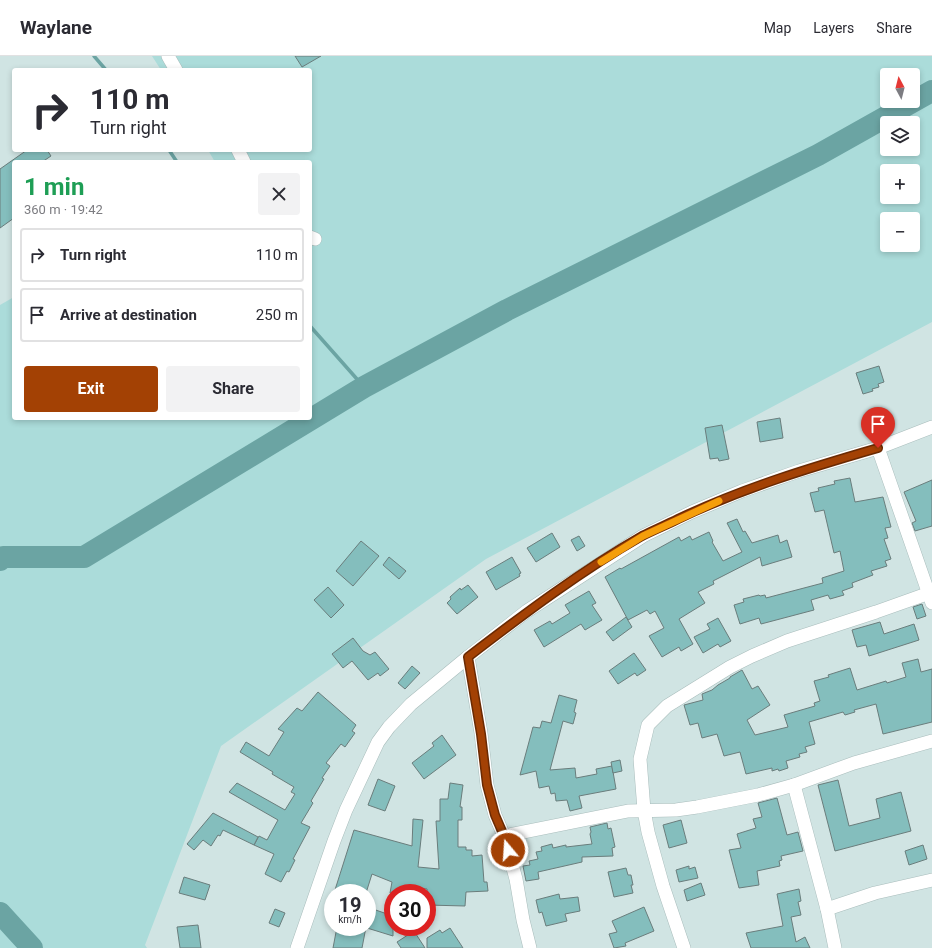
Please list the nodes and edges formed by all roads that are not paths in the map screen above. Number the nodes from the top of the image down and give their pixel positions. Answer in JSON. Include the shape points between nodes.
{"nodes":[{"id":1,"x":168,"y":56,"type":"edge"},
{"id":2,"x":175,"y":68,"type":"edge"},
{"id":3,"x":932,"y":427,"type":"edge"},
{"id":4,"x":878,"y":448,"type":"junction"},
{"id":5,"x":931,"y":596,"type":"edge"},
{"id":6,"x":468,"y":657,"type":"junction"},
{"id":7,"x":932,"y":741,"type":"edge"},
{"id":8,"x":794,"y":785,"type":"junction"},
{"id":9,"x":644,"y":810,"type":"junction"},
{"id":10,"x":504,"y":836,"type":"junction"},
{"id":11,"x":932,"y":880,"type":"edge"},
{"id":12,"x":827,"y":909,"type":"junction"},
{"id":13,"x":297,"y":948,"type":"edge"},
{"id":14,"x":530,"y":948,"type":"edge"},
{"id":15,"x":684,"y":948,"type":"edge"},
{"id":16,"x":835,"y":948,"type":"edge"}],
"edges":[{"from":1,"to":2,"type":"street"},
{"from":3,"to":4,"type":"street"},
{"from":4,"to":5,"type":"street"},
{"from":4,"to":6,"type":"street","via":[[742,491],[643,536],[527,611]]},
{"from":5,"to":9,"type":"street","via":[[787,641],[730,667],[667,706],[648,725],[640,759]]},
{"from":6,"to":10,"type":"street","via":[[487,785]]},
{"from":6,"to":13,"type":"street","via":[[411,704],[378,742],[338,829]]},
{"from":7,"to":8,"type":"street","via":[[854,763]]},
{"from":8,"to":9,"type":"street","via":[[697,807]]},
{"from":8,"to":12,"type":"street"},
{"from":9,"to":10,"type":"street"},
{"from":9,"to":15,"type":"street","via":[[663,886]]},
{"from":10,"to":14,"type":"street"},
{"from":11,"to":12,"type":"street","via":[[875,893]]},
{"from":12,"to":16,"type":"street"}]}
